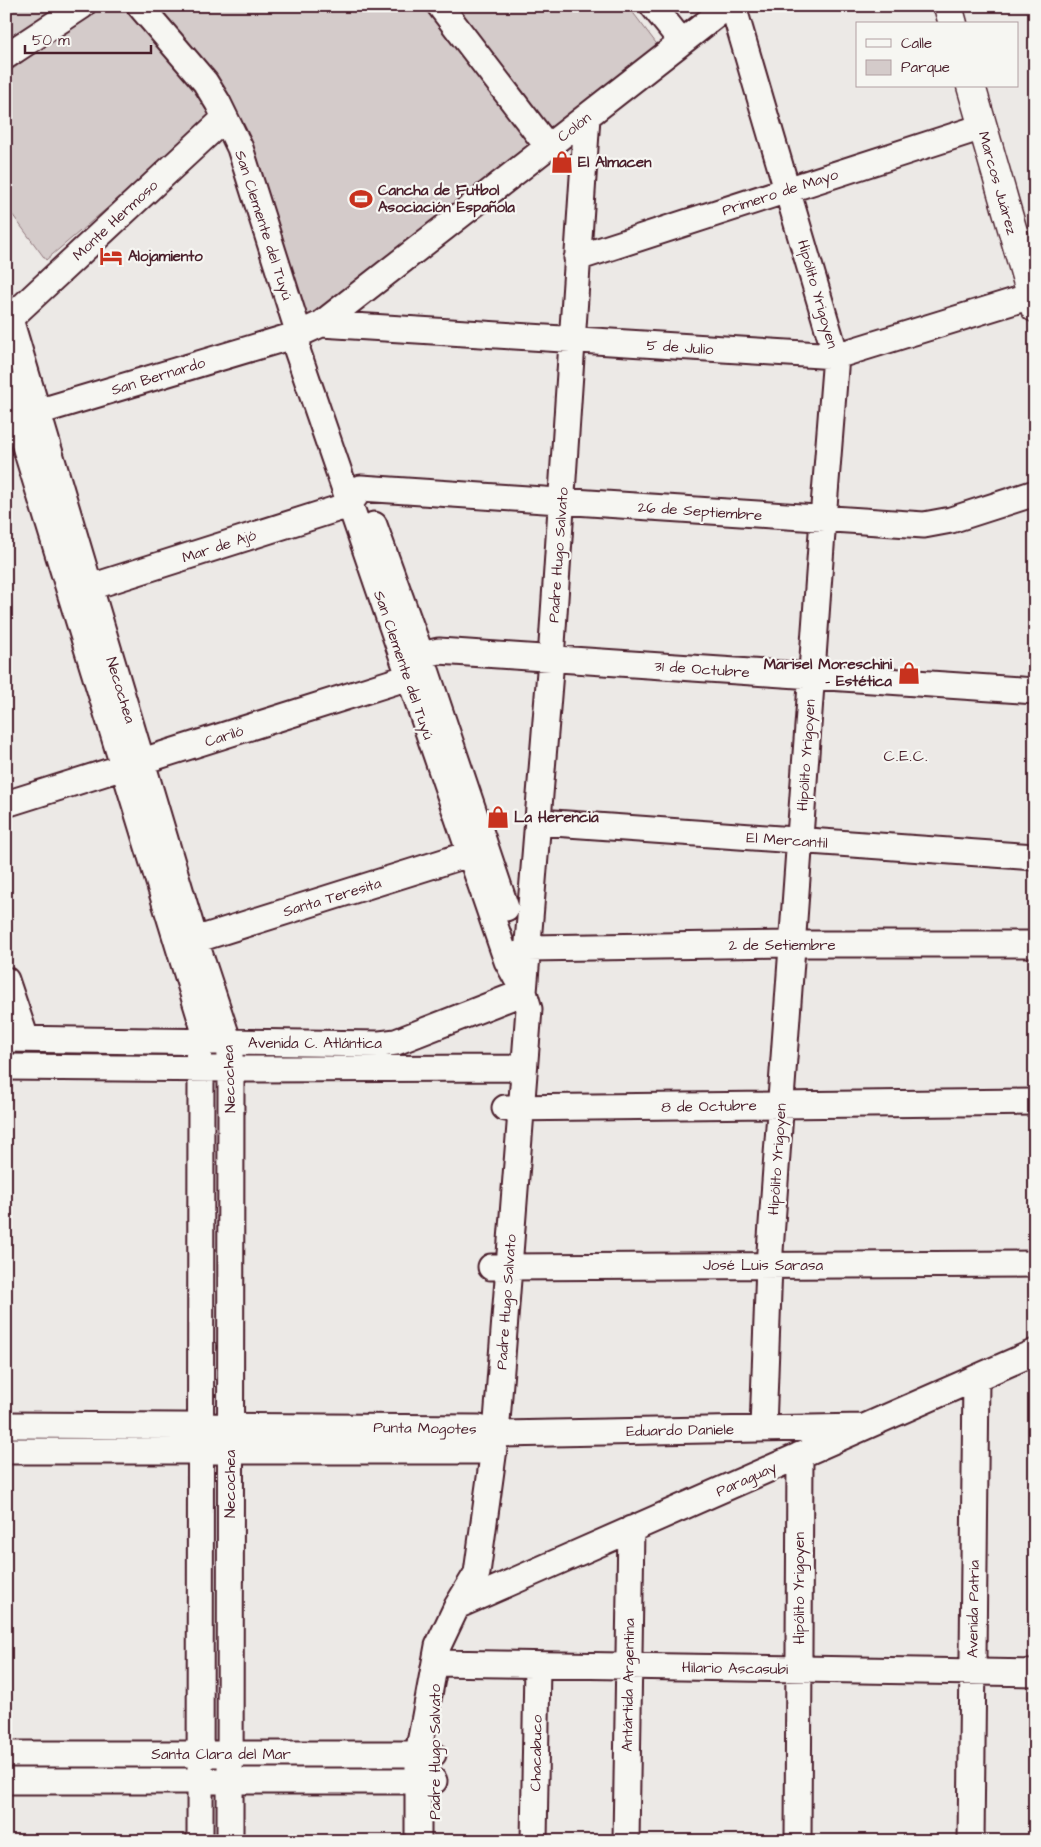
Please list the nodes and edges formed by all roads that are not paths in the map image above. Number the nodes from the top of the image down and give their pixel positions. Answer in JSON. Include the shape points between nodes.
{"nodes":[{"id":1,"x":82,"y":6,"type":"edge"},
{"id":2,"x":140,"y":6,"type":"edge"},
{"id":3,"x":440,"y":6,"type":"edge"},
{"id":4,"x":653,"y":6,"type":"edge"},
{"id":5,"x":728,"y":6,"type":"edge"},
{"id":6,"x":733,"y":6,"type":"edge"},
{"id":7,"x":948,"y":6,"type":"edge"},
{"id":8,"x":952,"y":22,"type":"edge"},
{"id":9,"x":682,"y":42,"type":"junction"},
{"id":10,"x":10,"y":46,"type":"edge"},
{"id":11,"x":972,"y":88,"type":"edge"},
{"id":12,"x":587,"y":117,"type":"junction"},
{"id":13,"x":225,"y":118,"type":"junction"},
{"id":14,"x":982,"y":127,"type":"junction"},
{"id":15,"x":548,"y":147,"type":"junction"},
{"id":16,"x":788,"y":190,"type":"junction"},
{"id":17,"x":577,"y":258,"type":"junction"},
{"id":18,"x":1033,"y":302,"type":"edge"},
{"id":19,"x":8,"y":321,"type":"edge"},
{"id":20,"x":321,"y":324,"type":"junction"},
{"id":21,"x":299,"y":334,"type":"junction"},
{"id":22,"x":571,"y":340,"type":"junction"},
{"id":23,"x":836,"y":356,"type":"junction"},
{"id":24,"x":6,"y":384,"type":"edge"},
{"id":25,"x":27,"y":415,"type":"junction"},
{"id":26,"x":1035,"y":493,"type":"edge"},
{"id":27,"x":355,"y":496,"type":"junction"},
{"id":28,"x":561,"y":502,"type":"junction"},
{"id":29,"x":822,"y":519,"type":"junction"},
{"id":30,"x":80,"y":590,"type":"junction"},
{"id":31,"x":425,"y":654,"type":"junction"},
{"id":32,"x":551,"y":659,"type":"junction"},
{"id":33,"x":811,"y":676,"type":"junction"},
{"id":34,"x":409,"y":677,"type":"junction"},
{"id":35,"x":1035,"y":691,"type":"edge"},
{"id":36,"x":133,"y":765,"type":"junction"},
{"id":37,"x":6,"y":804,"type":"edge"},
{"id":38,"x":539,"y":822,"type":"junction"},
{"id":39,"x":800,"y":840,"type":"junction"},
{"id":40,"x":469,"y":854,"type":"junction"},
{"id":41,"x":1035,"y":857,"type":"edge"},
{"id":42,"x":195,"y":940,"type":"junction"},
{"id":43,"x":792,"y":944,"type":"junction"},
{"id":44,"x":1035,"y":944,"type":"edge"},
{"id":45,"x":529,"y":948,"type":"junction"},
{"id":46,"x":506,"y":961,"type":"junction"},
{"id":47,"x":6,"y":980,"type":"edge"},
{"id":48,"x":524,"y":992,"type":"junction"},
{"id":49,"x":16,"y":1039,"type":"edge"},
{"id":50,"x":203,"y":1042,"type":"junction"},
{"id":51,"x":229,"y":1043,"type":"junction"},
{"id":52,"x":6,"y":1066,"type":"edge"},
{"id":53,"x":201,"y":1068,"type":"junction"},
{"id":54,"x":515,"y":1068,"type":"junction"},
{"id":55,"x":231,"y":1069,"type":"junction"},
{"id":56,"x":1035,"y":1102,"type":"edge"},
{"id":57,"x":781,"y":1105,"type":"junction"},
{"id":58,"x":512,"y":1108,"type":"junction"},
{"id":59,"x":1035,"y":1264,"type":"edge"},
{"id":60,"x":769,"y":1265,"type":"junction"},
{"id":61,"x":500,"y":1267,"type":"junction"},
{"id":62,"x":1035,"y":1352,"type":"edge"},
{"id":63,"x":976,"y":1378,"type":"junction"},
{"id":64,"x":6,"y":1425,"type":"edge"},
{"id":65,"x":200,"y":1426,"type":"junction"},
{"id":66,"x":230,"y":1427,"type":"junction"},
{"id":67,"x":864,"y":1427,"type":"junction"},
{"id":68,"x":763,"y":1428,"type":"junction"},
{"id":69,"x":484,"y":1437,"type":"junction"},
{"id":70,"x":6,"y":1451,"type":"edge"},
{"id":71,"x":200,"y":1452,"type":"junction"},
{"id":72,"x":230,"y":1452,"type":"junction"},
{"id":73,"x":800,"y":1455,"type":"junction"},
{"id":74,"x":631,"y":1529,"type":"junction"},
{"id":75,"x":457,"y":1606,"type":"junction"},
{"id":76,"x":435,"y":1663,"type":"junction"},
{"id":77,"x":537,"y":1665,"type":"junction"},
{"id":78,"x":628,"y":1666,"type":"junction"},
{"id":79,"x":799,"y":1669,"type":"junction"},
{"id":80,"x":973,"y":1672,"type":"junction"},
{"id":81,"x":1035,"y":1673,"type":"edge"},
{"id":82,"x":6,"y":1754,"type":"edge"},
{"id":83,"x":200,"y":1754,"type":"junction"},
{"id":84,"x":427,"y":1754,"type":"junction"},
{"id":85,"x":230,"y":1755,"type":"junction"},
{"id":86,"x":6,"y":1781,"type":"edge"},
{"id":87,"x":427,"y":1781,"type":"junction"},
{"id":88,"x":200,"y":1782,"type":"junction"},
{"id":89,"x":230,"y":1782,"type":"junction"},
{"id":90,"x":200,"y":1841,"type":"edge"},
{"id":91,"x":230,"y":1841,"type":"edge"},
{"id":92,"x":418,"y":1841,"type":"edge"},
{"id":93,"x":435,"y":1841,"type":"edge"},
{"id":94,"x":534,"y":1841,"type":"edge"},
{"id":95,"x":626,"y":1841,"type":"edge"},
{"id":96,"x":798,"y":1841,"type":"edge"},
{"id":97,"x":971,"y":1841,"type":"edge"}],
"edges":[{"from":1,"to":10,"type":"street"},
{"from":2,"to":13,"type":"street","name":"San Clemente del Tuyú","via":[[205,82]]},
{"from":3,"to":15,"type":"street"},
{"from":4,"to":9,"type":"street"},
{"from":5,"to":9,"type":"street","name":"Colón"},
{"from":6,"to":16,"type":"street","name":"Hipólito Yrigoyen"},
{"from":7,"to":8,"type":"main road"},
{"from":9,"to":12,"type":"street","name":"Colón"},
{"from":11,"to":14,"type":"main road","name":"Marcos Juárez"},
{"from":12,"to":15,"type":"street","name":"Colón"},
{"from":12,"to":17,"type":"street","name":"Padre Hugo Salvato"},
{"from":13,"to":19,"type":"street","name":"Monte Hermoso"},
{"from":13,"to":21,"type":"street","name":"San Clemente del Tuyú","via":[[240,148]]},
{"from":14,"to":16,"type":"street","name":"Primero de Mayo"},
{"from":14,"to":18,"type":"main road","name":"Marcos Juárez"},
{"from":15,"to":20,"type":"street","name":"Colón"},
{"from":16,"to":17,"type":"street","name":"Primero de Mayo"},
{"from":16,"to":23,"type":"street","name":"Hipólito Yrigoyen"},
{"from":17,"to":22,"type":"street","name":"Padre Hugo Salvato"},
{"from":18,"to":23,"type":"street","name":"5 de Julio"},
{"from":19,"to":25,"type":"street","name":"Necochea"},
{"from":20,"to":21,"type":"street","name":"Colón"},
{"from":20,"to":22,"type":"street","name":"5 de Julio"},
{"from":21,"to":25,"type":"street","name":"San Bernardo"},
{"from":21,"to":27,"type":"street","name":"San Clemente del Tuyú","via":[[314,344]]},
{"from":22,"to":23,"type":"street","name":"5 de Julio"},
{"from":22,"to":28,"type":"street","name":"Padre Hugo Salvato"},
{"from":23,"to":29,"type":"street","name":"Hipólito Yrigoyen"},
{"from":24,"to":25,"type":"street","name":"Necochea"},
{"from":25,"to":30,"type":"street","name":"Necochea"},
{"from":26,"to":29,"type":"street","name":"26 de Septiembre","via":[[951,520],[924,525]]},
{"from":27,"to":28,"type":"street","name":"26 de Septiembre"},
{"from":27,"to":30,"type":"street","name":"Mar de Ajó"},
{"from":27,"to":31,"type":"street","name":"San Clemente del Tuyú"},
{"from":27,"to":34,"type":"street","name":"San Clemente del Tuyú"},
{"from":28,"to":29,"type":"street","name":"26 de Septiembre"},
{"from":28,"to":32,"type":"street","name":"Padre Hugo Salvato"},
{"from":29,"to":33,"type":"street","name":"Hipólito Yrigoyen"},
{"from":30,"to":36,"type":"street","name":"Necochea"},
{"from":31,"to":32,"type":"street","name":"31 de Octubre","via":[[439,651]]},
{"from":31,"to":34,"type":"street"},
{"from":31,"to":45,"type":"street","name":"San Clemente del Tuyú","via":[[517,940]]},
{"from":32,"to":33,"type":"street","name":"31 de Octubre"},
{"from":32,"to":38,"type":"street","name":"Padre Hugo Salvato"},
{"from":33,"to":35,"type":"street","name":"31 de Octubre"},
{"from":33,"to":39,"type":"street","name":"Hipólito Yrigoyen"},
{"from":34,"to":36,"type":"street","name":"Cariló"},
{"from":34,"to":40,"type":"street","name":"San Clemente del Tuyú"},
{"from":36,"to":37,"type":"street","name":"Cariló"},
{"from":36,"to":42,"type":"street","name":"Necochea"},
{"from":36,"to":50,"type":"street","name":"Necochea","via":[[203,1026]]},
{"from":38,"to":39,"type":"street","name":"El Mercantil"},
{"from":38,"to":45,"type":"street","name":"Padre Hugo Salvato"},
{"from":39,"to":41,"type":"street","name":"El Mercantil"},
{"from":39,"to":43,"type":"street","name":"Hipólito Yrigoyen"},
{"from":40,"to":42,"type":"street","name":"Santa Teresita"},
{"from":40,"to":46,"type":"street","name":"San Clemente del Tuyú"},
{"from":42,"to":51,"type":"street","name":"Necochea"},
{"from":43,"to":44,"type":"street","name":"2 de Setiembre"},
{"from":43,"to":45,"type":"street","name":"2 de Setiembre"},
{"from":43,"to":57,"type":"street","name":"Hipólito Yrigoyen"},
{"from":45,"to":46,"type":"street"},
{"from":45,"to":48,"type":"street","name":"Padre Hugo Salvato"},
{"from":46,"to":48,"type":"street","name":"San Clemente del Tuyú"},
{"from":47,"to":49,"type":"street"},
{"from":48,"to":51,"type":"street","name":"Avenida C. Atlántica","via":[[396,1042],[362,1045]]},
{"from":48,"to":54,"type":"street","name":"Padre Hugo Salvato","via":[[529,1009]]},
{"from":49,"to":50,"type":"street","name":"Avenida C. Atlántica"},
{"from":50,"to":51,"type":"street","name":"Avenida C. Atlántica"},
{"from":50,"to":53,"type":"street","name":"Necochea","via":[[198,1050]]},
{"from":51,"to":55,"type":"street","name":"Necochea"},
{"from":52,"to":53,"type":"street","name":"Avenida C. Atlántica"},
{"from":53,"to":55,"type":"street","name":"Avenida C. Atlántica"},
{"from":53,"to":65,"type":"street","name":"Necochea"},
{"from":54,"to":55,"type":"street","name":"Avenida C. Atlántica"},
{"from":54,"to":58,"type":"street","name":"Padre Hugo Salvato"},
{"from":55,"to":66,"type":"street","name":"Necochea"},
{"from":56,"to":57,"type":"street","name":"8 de Octubre"},
{"from":57,"to":58,"type":"street","name":"8 de Octubre"},
{"from":57,"to":60,"type":"street","name":"Hipólito Yrigoyen"},
{"from":58,"to":61,"type":"street","name":"Padre Hugo Salvato"},
{"from":59,"to":60,"type":"street","name":"José Luis Sarasa"},
{"from":60,"to":61,"type":"street","name":"José Luis Sarasa"},
{"from":60,"to":68,"type":"street","name":"Hipólito Yrigoyen"},
{"from":61,"to":69,"type":"street","name":"Padre Hugo Salvato"},
{"from":62,"to":63,"type":"street","name":"Paraguay"},
{"from":63,"to":67,"type":"street","name":"Paraguay"},
{"from":63,"to":80,"type":"street","name":"Avenida Patria"},
{"from":64,"to":65,"type":"street","name":"Punta Mogotes"},
{"from":65,"to":66,"type":"street","name":"Punta Mogotes"},
{"from":65,"to":71,"type":"street","name":"Necochea"},
{"from":66,"to":69,"type":"street","name":"Punta Mogotes"},
{"from":66,"to":72,"type":"street","name":"Necochea"},
{"from":67,"to":68,"type":"street","name":"Eduardo Daniele"},
{"from":67,"to":73,"type":"street","name":"Paraguay"},
{"from":68,"to":69,"type":"street","name":"Eduardo Daniele"},
{"from":69,"to":72,"type":"street","name":"Punta Mogotes"},
{"from":69,"to":75,"type":"street","name":"Padre Hugo Salvato","via":[[477,1572]]},
{"from":70,"to":71,"type":"street","name":"Punta Mogotes"},
{"from":71,"to":72,"type":"street","name":"Punta Mogotes"},
{"from":71,"to":83,"type":"street","name":"Necochea"},
{"from":72,"to":85,"type":"street","name":"Necochea"},
{"from":73,"to":74,"type":"street","name":"Paraguay"},
{"from":73,"to":79,"type":"street","name":"Hipólito Yrigoyen"},
{"from":74,"to":75,"type":"street","name":"Paraguay"},
{"from":74,"to":78,"type":"street","name":"Antártida Argentina"},
{"from":75,"to":76,"type":"street","name":"Padre Hugo Salvato","via":[[438,1646]]},
{"from":76,"to":77,"type":"street","name":"Hilario Ascasubi"},
{"from":76,"to":84,"type":"street","name":"Padre Hugo Salvato"},
{"from":77,"to":78,"type":"street","name":"Hilario Ascasubi"},
{"from":77,"to":94,"type":"street","name":"Chacabuco"},
{"from":78,"to":79,"type":"street","name":"Hilario Ascasubi"},
{"from":78,"to":95,"type":"street","name":"Antártida Argentina"},
{"from":79,"to":80,"type":"street","name":"Hilario Ascasubi"},
{"from":79,"to":96,"type":"street","name":"Hipólito Yrigoyen"},
{"from":80,"to":81,"type":"street","name":"Hilario Ascasubi"},
{"from":80,"to":97,"type":"street","name":"Avenida Patria"},
{"from":82,"to":83,"type":"street","name":"Santa Clara del Mar"},
{"from":83,"to":85,"type":"street","name":"Santa Clara del Mar"},
{"from":83,"to":88,"type":"street","name":"Necochea"},
{"from":84,"to":85,"type":"street","name":"Santa Clara del Mar"},
{"from":84,"to":87,"type":"street","name":"Padre Hugo Salvato"},
{"from":85,"to":89,"type":"street","name":"Necochea"},
{"from":86,"to":88,"type":"street","name":"Santa Clara del Mar"},
{"from":87,"to":89,"type":"street","name":"Santa Clara del Mar"},
{"from":87,"to":92,"type":"street","name":"Padre Hugo Salvato"},
{"from":87,"to":93,"type":"street","name":"Padre Hugo Salvato"},
{"from":88,"to":89,"type":"street","name":"Santa Clara del Mar"},
{"from":88,"to":90,"type":"street","name":"Necochea"},
{"from":89,"to":91,"type":"street","name":"Necochea"}]}
